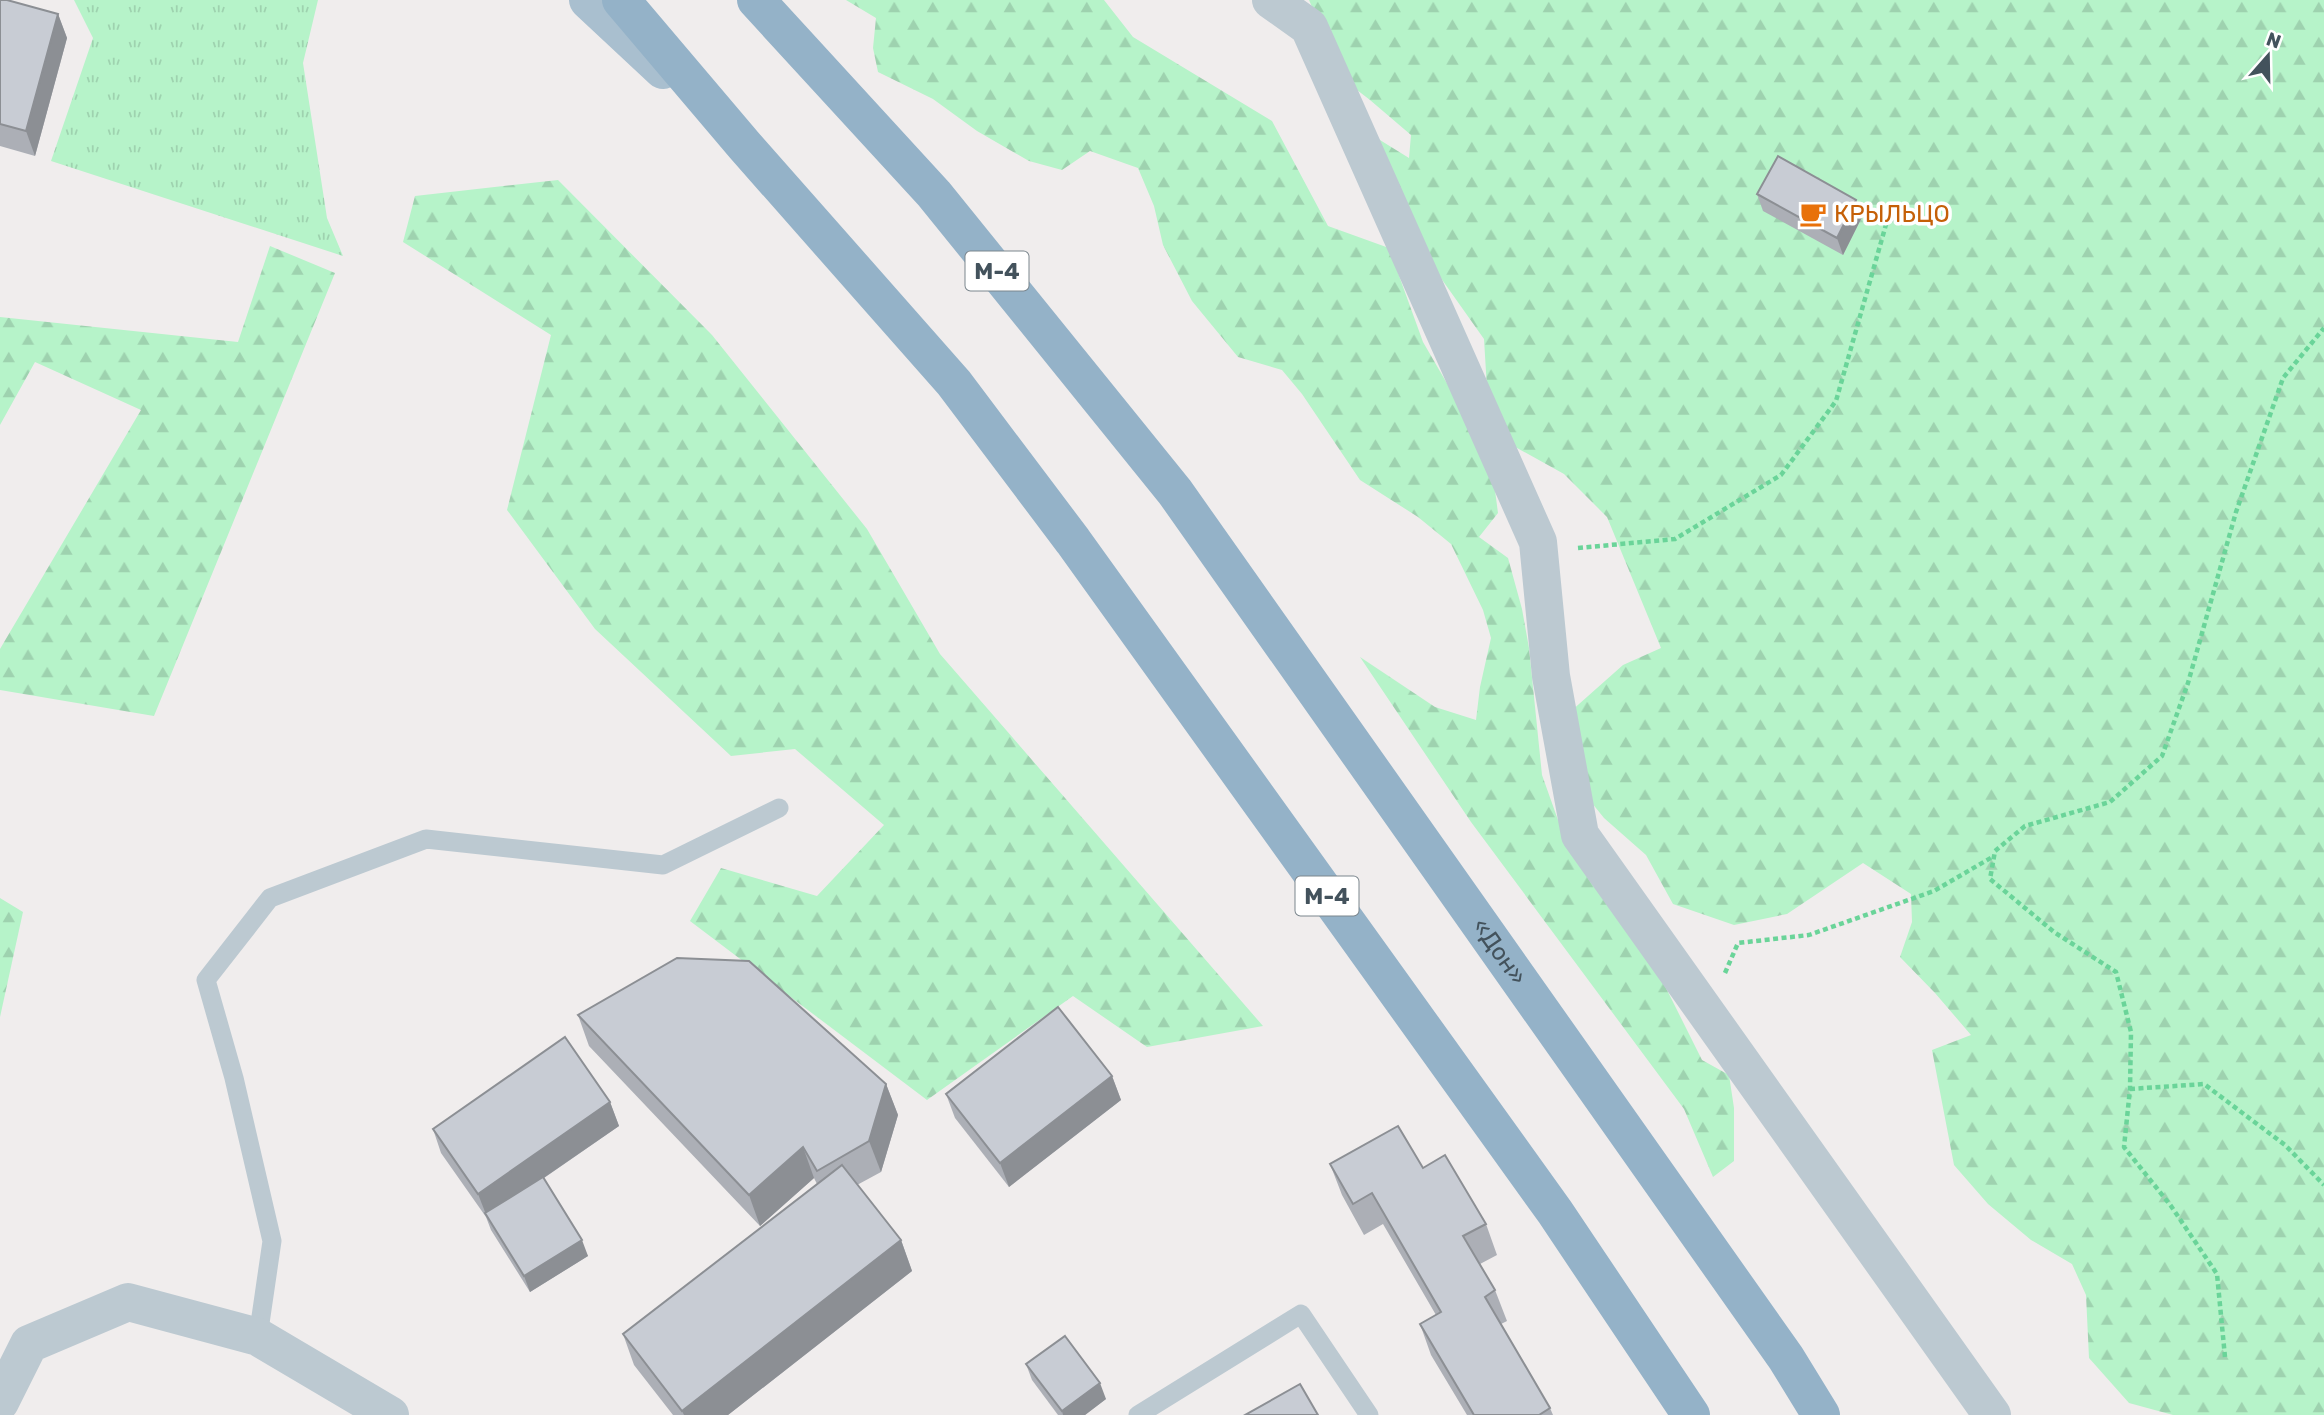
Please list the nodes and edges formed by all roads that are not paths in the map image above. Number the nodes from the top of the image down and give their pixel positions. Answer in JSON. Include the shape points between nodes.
{"nodes":[{"id":1,"x":587,"y":0,"type":"edge"},
{"id":2,"x":621,"y":0,"type":"edge"},
{"id":3,"x":756,"y":0,"type":"edge"},
{"id":4,"x":1271,"y":0,"type":"edge"},
{"id":5,"x":744,"y":145,"type":"junction"},
{"id":6,"x":779,"y":808,"type":"dead end"},
{"id":7,"x":258,"y":1338,"type":"junction"},
{"id":8,"x":0,"y":1402,"type":"edge"},
{"id":9,"x":390,"y":1415,"type":"edge"},
{"id":10,"x":1138,"y":1415,"type":"edge"},
{"id":11,"x":1369,"y":1415,"type":"edge"},
{"id":12,"x":1691,"y":1415,"type":"edge"},
{"id":13,"x":1821,"y":1415,"type":"edge"},
{"id":14,"x":1992,"y":1415,"type":"edge"}],
"edges":[{"from":1,"to":5,"type":"main road","number":"М-4"},
{"from":2,"to":5,"type":"highway","number":"М-4"},
{"from":3,"to":13,"type":"highway","name":"«Дон»","number":"М-4","via":[[934,194],[1175,492],[1786,1358]]},
{"from":4,"to":14,"type":"street","via":[[1309,27],[1538,542],[1551,676],[1580,835]]},
{"from":5,"to":12,"type":"highway","number":"М-4","via":[[954,383],[1073,541],[1555,1212]]},
{"from":6,"to":7,"type":"lane","via":[[663,865],[426,839],[270,898],[206,981],[272,1241]]},
{"from":7,"to":8,"type":"street","via":[[128,1302],[29,1344]]},
{"from":7,"to":9,"type":"street"},
{"from":10,"to":11,"type":"lane","via":[[1301,1314]]}]}
